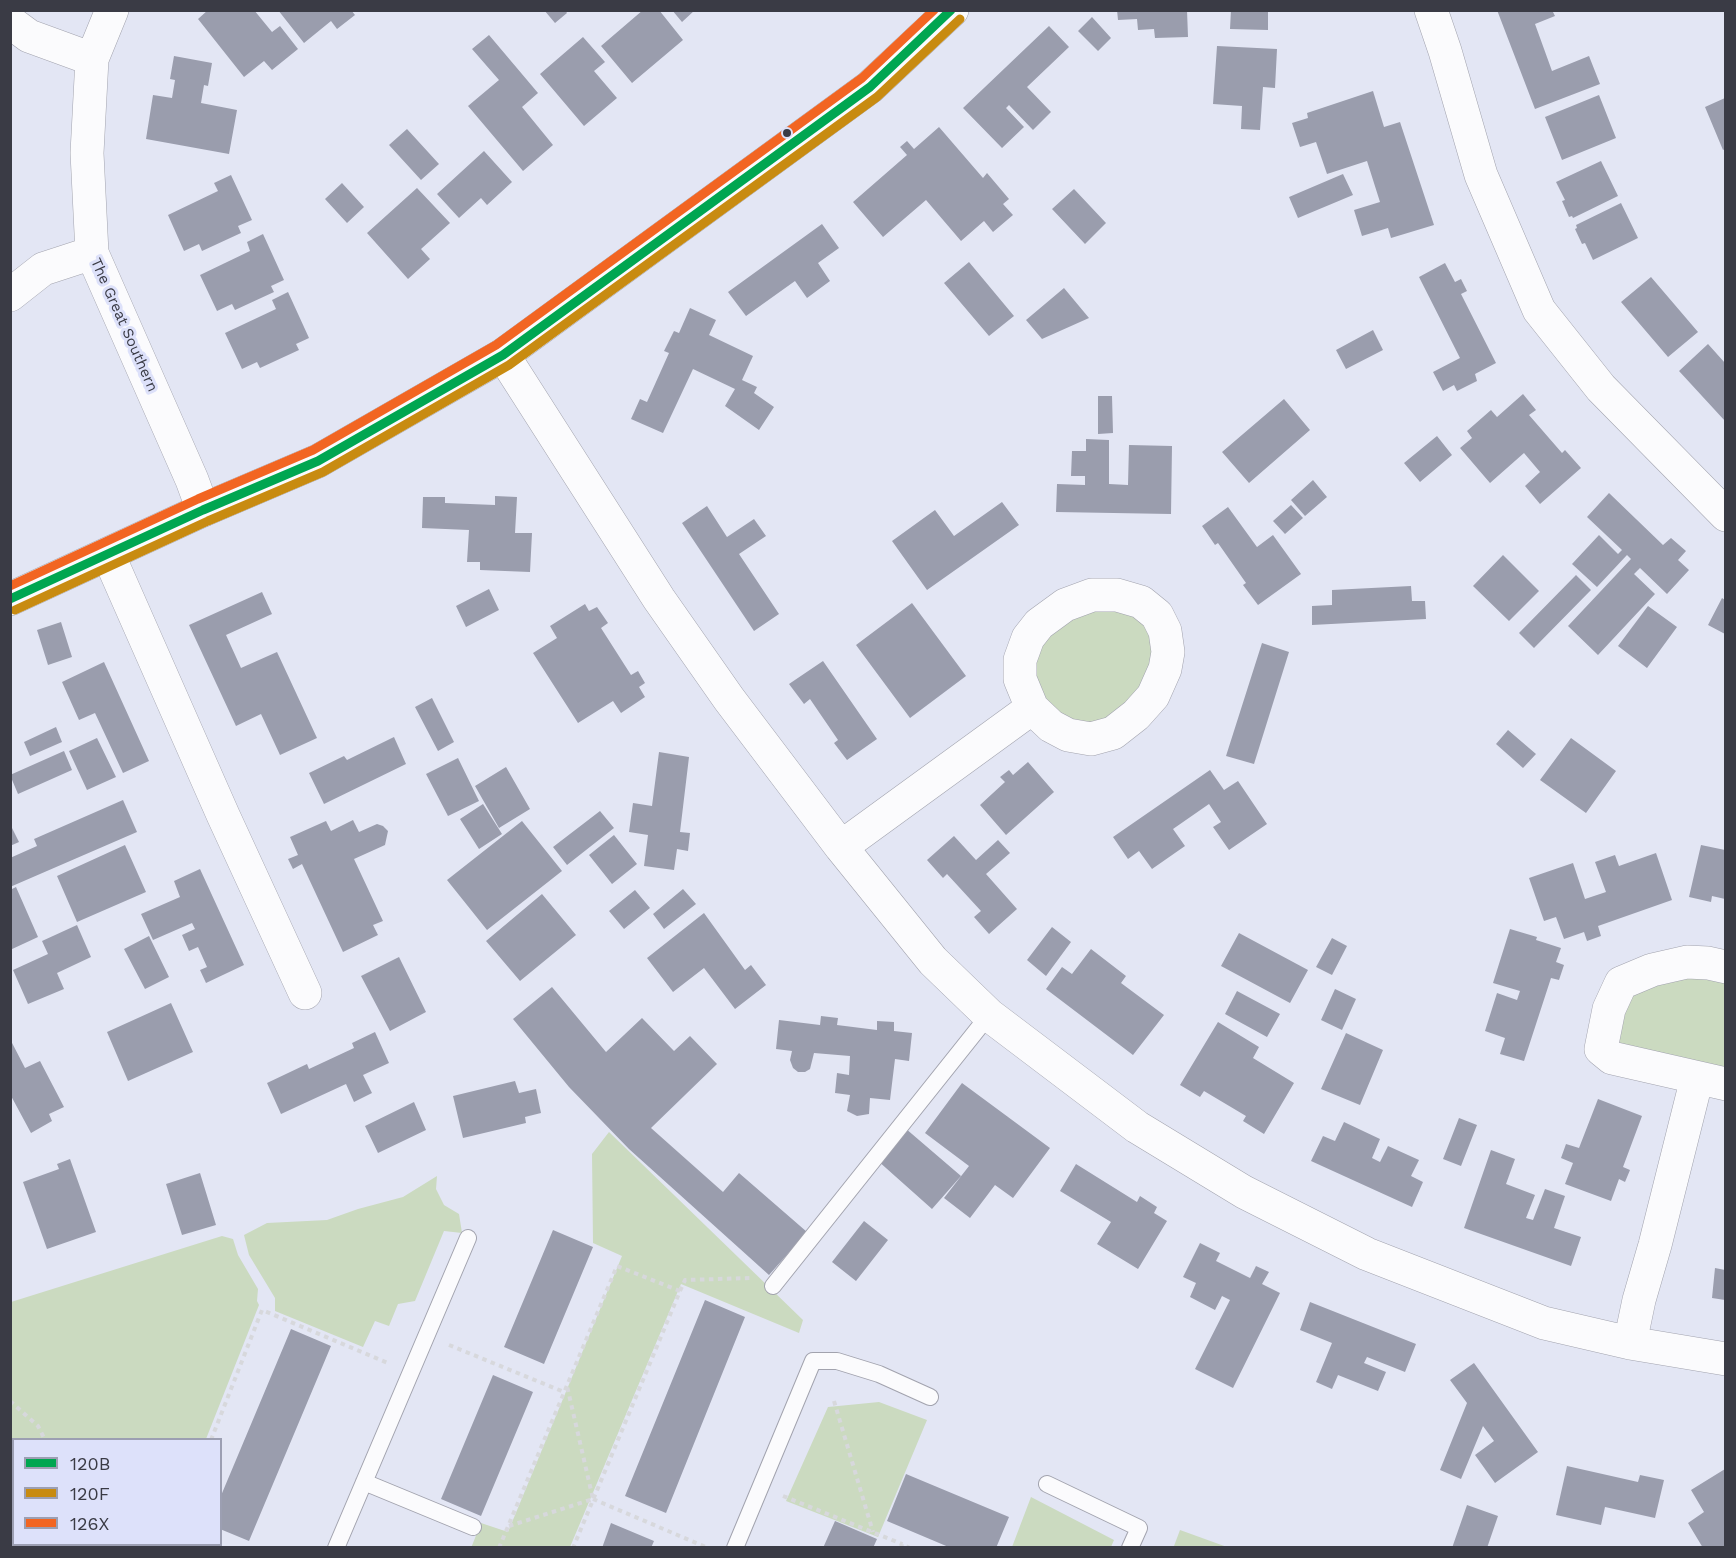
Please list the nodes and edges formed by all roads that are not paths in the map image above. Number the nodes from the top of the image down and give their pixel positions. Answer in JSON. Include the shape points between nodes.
{"nodes":[{"id":1,"x":111,"y":10,"type":"edge"},
{"id":2,"x":952,"y":10,"type":"edge"},
{"id":3,"x":1431,"y":10,"type":"edge"},
{"id":4,"x":10,"y":22,"type":"edge"},
{"id":5,"x":92,"y":59,"type":"junction"},
{"id":6,"x":92,"y":253,"type":"junction"},
{"id":7,"x":10,"y":295,"type":"edge"},
{"id":8,"x":503,"y":355,"type":"junction"},
{"id":9,"x":203,"y":510,"type":"junction"},
{"id":10,"x":1725,"y":515,"type":"edge"},
{"id":11,"x":108,"y":554,"type":"junction"},
{"id":12,"x":10,"y":599,"type":"edge"},
{"id":13,"x":1032,"y":708,"type":"junction"},
{"id":14,"x":841,"y":847,"type":"junction"},
{"id":15,"x":1725,"y":967,"type":"edge"},
{"id":16,"x":305,"y":993,"type":"dead end"},
{"id":17,"x":989,"y":1015,"type":"junction"},
{"id":18,"x":1711,"y":1081,"type":"edge"},
{"id":19,"x":468,"y":1238,"type":"dead end"},
{"id":20,"x":773,"y":1286,"type":"road end"},
{"id":21,"x":1630,"y":1343,"type":"junction"},
{"id":22,"x":1725,"y":1359,"type":"edge"},
{"id":23,"x":930,"y":1397,"type":"dead end"},
{"id":24,"x":364,"y":1482,"type":"junction"},
{"id":25,"x":1047,"y":1484,"type":"dead end"},
{"id":26,"x":473,"y":1527,"type":"dead end"},
{"id":27,"x":336,"y":1548,"type":"edge"},
{"id":28,"x":735,"y":1548,"type":"edge"},
{"id":29,"x":1130,"y":1548,"type":"edge"}],
"edges":[{"from":1,"to":5,"type":"street","name":"The Great Southern"},
{"from":2,"to":8,"type":"street","via":[[870,87]]},
{"from":3,"to":10,"type":"street","via":[[1481,175],[1539,310],[1601,388]]},
{"from":4,"to":5,"type":"street","via":[[29,36]]},
{"from":5,"to":6,"type":"street","name":"The Great Southern","via":[[87,153]]},
{"from":6,"to":7,"type":"street","via":[[43,269]]},
{"from":6,"to":9,"type":"street","name":"The Great Southern"},
{"from":8,"to":9,"type":"street","via":[[318,461]]},
{"from":8,"to":14,"type":"street","via":[[659,598],[729,699]]},
{"from":9,"to":11,"type":"street"},
{"from":11,"to":12,"type":"street"},
{"from":11,"to":16,"type":"street"},
{"from":13,"to":13,"type":"street","via":[[1020,679],[1020,660],[1028,638],[1039,624],[1065,605],[1092,595],[1117,595],[1141,602],[1157,615],[1165,631],[1165,669],[1153,696],[1113,733],[1091,739],[1068,735]]},
{"from":13,"to":14,"type":"street"},
{"from":14,"to":17,"type":"street","via":[[933,961]]},
{"from":15,"to":18,"type":"street","via":[[1687,962],[1621,983],[1602,1037],[1601,1049],[1612,1058]]},
{"from":17,"to":20,"type":"lane"},
{"from":17,"to":21,"type":"street","via":[[1137,1127],[1244,1192],[1400,1267],[1544,1323]]},
{"from":18,"to":21,"type":"street","via":[[1655,1245]]},
{"from":19,"to":24,"type":"lane"},
{"from":21,"to":22,"type":"street"},
{"from":23,"to":28,"type":"lane","via":[[879,1374],[837,1361],[813,1361]]},
{"from":24,"to":26,"type":"lane"},
{"from":24,"to":27,"type":"lane"},
{"from":25,"to":29,"type":"lane","via":[[1138,1528]]}]}
